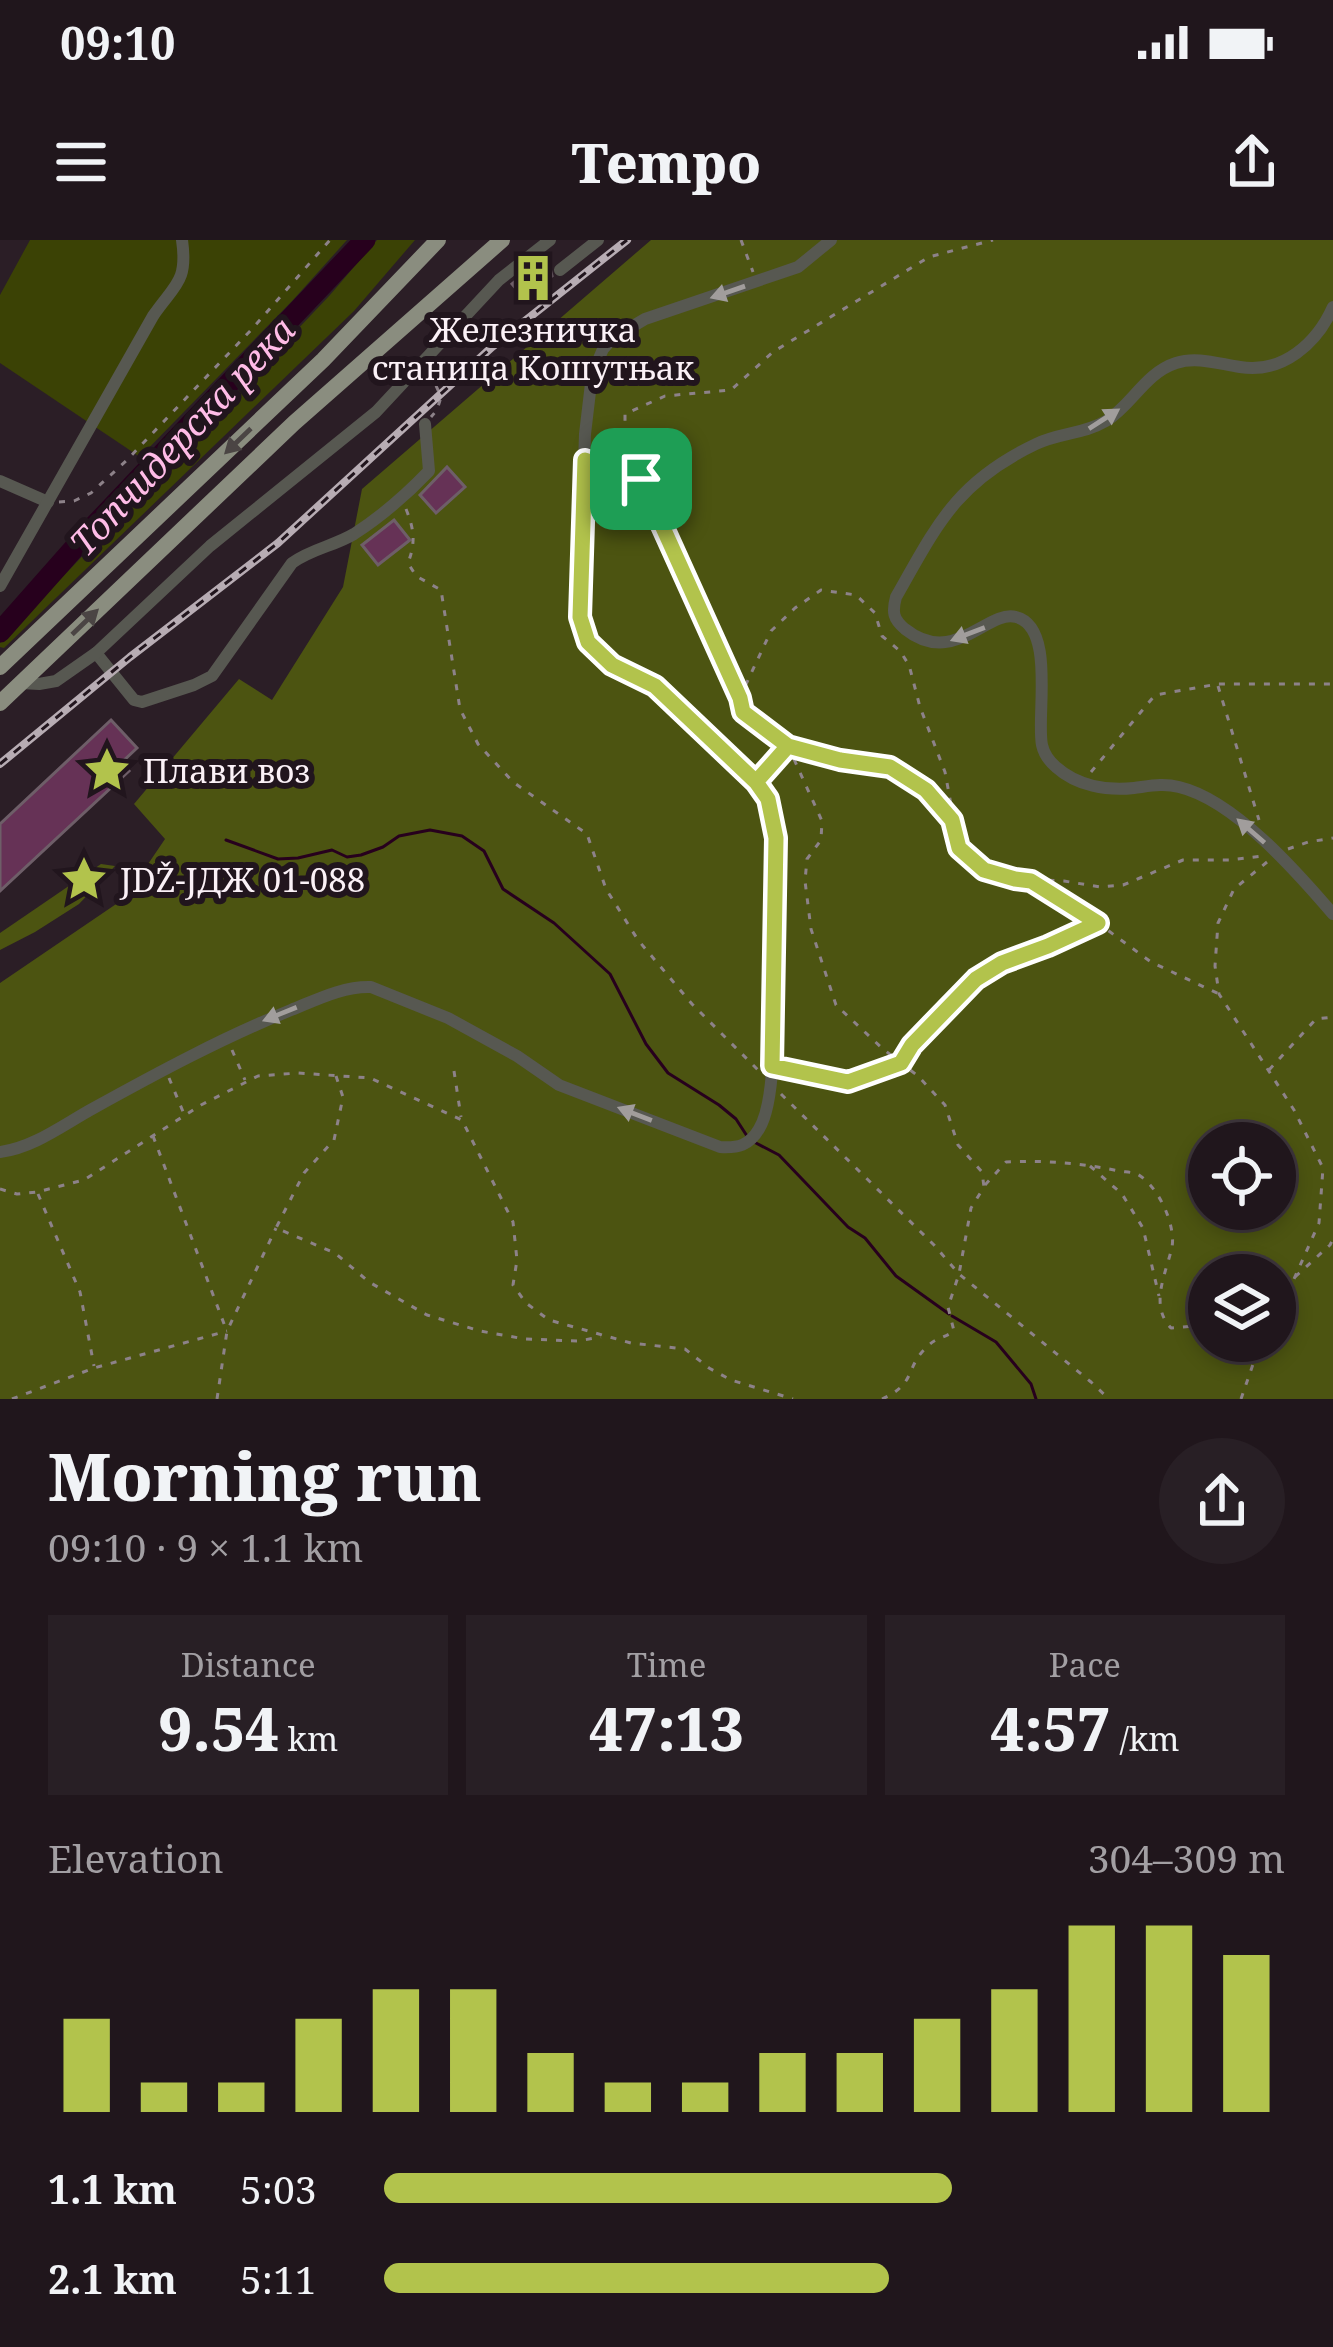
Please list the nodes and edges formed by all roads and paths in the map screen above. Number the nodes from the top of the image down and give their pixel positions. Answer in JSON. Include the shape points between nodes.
{"nodes":[{"id":1,"x":182,"y":240,"type":"edge"},
{"id":2,"x":330,"y":240,"type":"edge"},
{"id":3,"x":438,"y":240,"type":"edge"},
{"id":4,"x":502,"y":240,"type":"edge"},
{"id":5,"x":550,"y":240,"type":"edge"},
{"id":6,"x":598,"y":240,"type":"edge"},
{"id":7,"x":742,"y":240,"type":"edge"},
{"id":8,"x":831,"y":240,"type":"edge"},
{"id":9,"x":993,"y":240,"type":"edge"},
{"id":10,"x":560,"y":270,"type":"dead end"},
{"id":11,"x":756,"y":283,"type":"junction"},
{"id":12,"x":1333,"y":307,"type":"edge"},
{"id":13,"x":427,"y":358,"type":"junction"},
{"id":14,"x":425,"y":424,"type":"joint"},
{"id":15,"x":585,"y":460,"type":"junction"},
{"id":16,"x":641,"y":479,"type":"junction"},
{"id":17,"x":0,"y":481,"type":"edge"},
{"id":18,"x":403,"y":499,"type":"junction"},
{"id":19,"x":48,"y":502,"type":"junction"},
{"id":20,"x":0,"y":586,"type":"edge"},
{"id":21,"x":118,"y":590,"type":"junction"},
{"id":22,"x":124,"y":626,"type":"junction"},
{"id":23,"x":96,"y":653,"type":"junction"},
{"id":24,"x":0,"y":667,"type":"edge"},
{"id":25,"x":21,"y":683,"type":"junction"},
{"id":26,"x":1218,"y":684,"type":"junction"},
{"id":27,"x":1333,"y":684,"type":"edge"},
{"id":28,"x":740,"y":698,"type":"junction"},
{"id":29,"x":0,"y":703,"type":"edge"},
{"id":30,"x":788,"y":746,"type":"junction"},
{"id":31,"x":756,"y":782,"type":"junction"},
{"id":32,"x":1083,"y":782,"type":"junction"},
{"id":33,"x":952,"y":820,"type":"junction"},
{"id":34,"x":1333,"y":838,"type":"edge"},
{"id":35,"x":1272,"y":849,"type":"junction"},
{"id":36,"x":1031,"y":881,"type":"junction"},
{"id":37,"x":1333,"y":914,"type":"edge"},
{"id":38,"x":1098,"y":923,"type":"junction"},
{"id":39,"x":1219,"y":994,"type":"junction"},
{"id":40,"x":1333,"y":1017,"type":"edge"},
{"id":41,"x":226,"y":1037,"type":"junction"},
{"id":42,"x":901,"y":1063,"type":"junction"},
{"id":43,"x":772,"y":1066,"type":"junction"},
{"id":44,"x":166,"y":1070,"type":"junction"},
{"id":45,"x":454,"y":1071,"type":"dead end"},
{"id":46,"x":1268,"y":1072,"type":"junction"},
{"id":47,"x":335,"y":1075,"type":"junction"},
{"id":48,"x":245,"y":1082,"type":"junction"},
{"id":49,"x":772,"y":1084,"type":"junction"},
{"id":50,"x":185,"y":1116,"type":"junction"},
{"id":51,"x":462,"y":1120,"type":"junction"},
{"id":52,"x":153,"y":1136,"type":"junction"},
{"id":53,"x":0,"y":1152,"type":"edge"},
{"id":54,"x":1088,"y":1164,"type":"junction"},
{"id":55,"x":984,"y":1187,"type":"junction"},
{"id":56,"x":0,"y":1189,"type":"edge"},
{"id":57,"x":37,"y":1192,"type":"junction"},
{"id":58,"x":276,"y":1228,"type":"junction"},
{"id":59,"x":1333,"y":1239,"type":"edge"},
{"id":60,"x":959,"y":1274,"type":"junction"},
{"id":61,"x":1296,"y":1275,"type":"edge"},
{"id":62,"x":1296,"y":1277,"type":"edge"},
{"id":63,"x":1160,"y":1297,"type":"junction"},
{"id":64,"x":1188,"y":1327,"type":"edge"},
{"id":65,"x":227,"y":1331,"type":"junction"},
{"id":66,"x":607,"y":1336,"type":"junction"},
{"id":67,"x":1254,"y":1362,"type":"edge"},
{"id":68,"x":94,"y":1368,"type":"junction"},
{"id":69,"x":12,"y":1399,"type":"edge"},
{"id":70,"x":217,"y":1399,"type":"edge"},
{"id":71,"x":793,"y":1399,"type":"edge"},
{"id":72,"x":882,"y":1399,"type":"edge"},
{"id":73,"x":1108,"y":1399,"type":"edge"},
{"id":74,"x":1241,"y":1399,"type":"edge"}],
"edges":[{"from":1,"to":19,"type":"street","via":[[181,279]]},
{"from":2,"to":19,"type":"path","via":[[92,493]]},
{"from":3,"to":24,"type":"main road","one_way":true},
{"from":4,"to":21,"type":"main road"},
{"from":5,"to":13,"type":"street","via":[[499,280]]},
{"from":6,"to":10,"type":"street"},
{"from":7,"to":11,"type":"path"},
{"from":8,"to":11,"type":"street"},
{"from":9,"to":16,"type":"path","via":[[929,257],[773,352],[731,389],[665,396],[625,414],[625,446]]},
{"from":11,"to":15,"type":"street","one_way":true,"via":[[645,319],[613,338],[592,375]]},
{"from":32,"to":12,"type":"street","one_way":true,"via":[[1046,756],[1041,742],[1044,669],[1027,623],[1003,617],[963,638],[929,640],[899,624],[896,597],[938,523],[980,477],[1036,444],[1102,424],[1169,365],[1190,360],[1250,369],[1293,356],[1323,330]]},
{"from":13,"to":14,"type":"path","via":[[441,397]]},
{"from":13,"to":22,"type":"street","via":[[343,441]]},
{"from":14,"to":18,"type":"street","via":[[429,471]]},
{"from":15,"to":16,"type":"path"},
{"from":15,"to":31,"type":"street","via":[[580,617],[588,642],[612,665],[655,686]]},
{"from":16,"to":28,"type":"path"},
{"from":17,"to":19,"type":"street"},
{"from":18,"to":23,"type":"street","via":[[350,537],[292,563],[212,676],[142,702]]},
{"from":18,"to":49,"type":"path","via":[[413,528],[408,562],[441,590],[460,710],[478,744],[513,782],[586,833],[606,889],[638,940]]},
{"from":19,"to":20,"type":"street"},
{"from":21,"to":22,"type":"street"},
{"from":25,"to":21,"type":"main road","one_way":true},
{"from":22,"to":23,"type":"street"},
{"from":23,"to":25,"type":"street","via":[[56,681]]},
{"from":25,"to":29,"type":"main road"},
{"from":26,"to":27,"type":"path"},
{"from":26,"to":32,"type":"path","via":[[1155,695]]},
{"from":26,"to":35,"type":"path"},
{"from":28,"to":30,"type":"path","via":[[743,712]]},
{"from":28,"to":33,"type":"path","via":[[771,632],[795,608],[821,590],[856,595],[909,665],[945,772]]},
{"from":30,"to":31,"type":"path"},
{"from":30,"to":33,"type":"path","via":[[890,767]]},
{"from":30,"to":42,"type":"path","via":[[822,821],[805,881],[836,1005]]},
{"from":31,"to":43,"type":"street","via":[[776,838]]},
{"from":35,"to":32,"type":"street","one_way":true,"via":[[1192,790]]},
{"from":33,"to":36,"type":"path","via":[[959,848],[984,870]]},
{"from":34,"to":35,"type":"path"},
{"from":35,"to":36,"type":"path","via":[[1183,860],[1123,885]]},
{"from":35,"to":37,"type":"street"},
{"from":35,"to":39,"type":"path","via":[[1234,890],[1218,923]]},
{"from":36,"to":38,"type":"path"},
{"from":38,"to":39,"type":"path","via":[[1151,962]]},
{"from":38,"to":42,"type":"path","via":[[976,979]]},
{"from":39,"to":46,"type":"path"},
{"from":40,"to":46,"type":"path","via":[[1316,1019]]},
{"from":41,"to":44,"type":"street"},
{"from":41,"to":48,"type":"path"},
{"from":49,"to":41,"type":"street","one_way":true,"via":[[763,1125],[749,1142],[719,1147],[559,1085],[448,1018],[371,987],[323,997]]},
{"from":42,"to":43,"type":"path","via":[[848,1082]]},
{"from":42,"to":55,"type":"path","via":[[945,1105]]},
{"from":43,"to":49,"type":"street"},
{"from":44,"to":50,"type":"path"},
{"from":44,"to":53,"type":"street"},
{"from":45,"to":51,"type":"path"},
{"from":46,"to":61,"type":"path","via":[[1323,1168],[1319,1223]]},
{"from":47,"to":48,"type":"path"},
{"from":47,"to":51,"type":"path","via":[[370,1078]]},
{"from":47,"to":58,"type":"path","via":[[343,1097],[334,1140],[304,1173]]},
{"from":48,"to":50,"type":"path"},
{"from":49,"to":60,"type":"path"},
{"from":50,"to":52,"type":"path"},
{"from":51,"to":66,"type":"path","via":[[513,1222],[513,1285],[549,1319]]},
{"from":52,"to":57,"type":"path","via":[[84,1180]]},
{"from":52,"to":65,"type":"path"},
{"from":54,"to":55,"type":"path","via":[[1006,1162]]},
{"from":54,"to":63,"type":"path","via":[[1122,1194],[1143,1228]]},
{"from":54,"to":63,"type":"path","via":[[1140,1175],[1166,1207],[1173,1243]]},
{"from":55,"to":60,"type":"path","via":[[971,1208]]},
{"from":56,"to":57,"type":"path"},
{"from":57,"to":68,"type":"path","via":[[80,1292]]},
{"from":58,"to":65,"type":"path"},
{"from":58,"to":66,"type":"path","via":[[335,1253],[427,1315],[525,1339]]},
{"from":59,"to":62,"type":"path"},
{"from":60,"to":72,"type":"path","via":[[948,1307],[954,1331],[932,1340],[906,1383]]},
{"from":60,"to":73,"type":"path"},
{"from":63,"to":64,"type":"path","via":[[1163,1320]]},
{"from":65,"to":68,"type":"path"},
{"from":65,"to":70,"type":"path"},
{"from":66,"to":71,"type":"path","via":[[685,1348],[731,1380]]},
{"from":67,"to":74,"type":"path"},
{"from":68,"to":69,"type":"path"}]}
